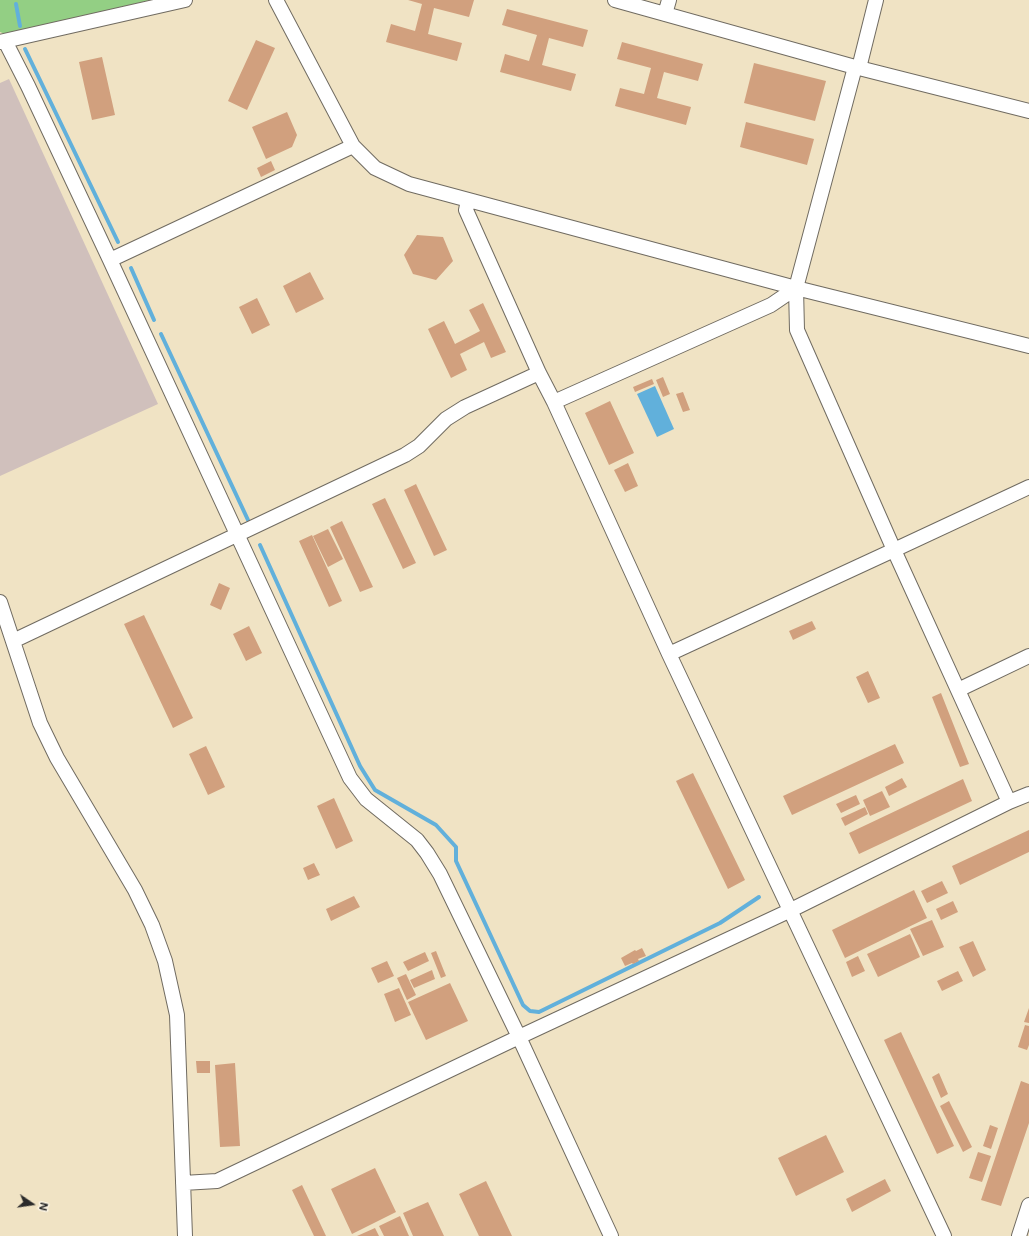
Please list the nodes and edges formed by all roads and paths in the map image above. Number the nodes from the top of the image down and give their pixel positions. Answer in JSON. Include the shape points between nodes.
{"nodes":[{"id":1,"x":185,"y":0,"type":"edge"},
{"id":2,"x":276,"y":0,"type":"edge"},
{"id":3,"x":615,"y":0,"type":"edge"},
{"id":4,"x":669,"y":0,"type":"edge"},
{"id":5,"x":876,"y":0,"type":"edge"},
{"id":6,"x":665,"y":14,"type":"junction"},
{"id":7,"x":3,"y":41,"type":"edge"},
{"id":8,"x":857,"y":67,"type":"junction"},
{"id":9,"x":1029,"y":111,"type":"edge"},
{"id":10,"x":353,"y":146,"type":"junction"},
{"id":11,"x":468,"y":200,"type":"junction"},
{"id":12,"x":110,"y":260,"type":"junction"},
{"id":13,"x":796,"y":288,"type":"junction"},
{"id":14,"x":1029,"y":346,"type":"edge"},
{"id":15,"x":539,"y":372,"type":"junction"},
{"id":16,"x":554,"y":402,"type":"junction"},
{"id":17,"x":1029,"y":487,"type":"edge"},
{"id":18,"x":237,"y":535,"type":"junction"},
{"id":19,"x":894,"y":550,"type":"junction"},
{"id":20,"x":0,"y":602,"type":"edge"},
{"id":21,"x":13,"y":641,"type":"junction"},
{"id":22,"x":670,"y":654,"type":"junction"},
{"id":23,"x":1029,"y":656,"type":"edge"},
{"id":24,"x":958,"y":690,"type":"junction"},
{"id":25,"x":1029,"y":794,"type":"edge"},
{"id":26,"x":1009,"y":802,"type":"junction"},
{"id":27,"x":791,"y":910,"type":"junction"},
{"id":28,"x":519,"y":1037,"type":"junction"},
{"id":29,"x":183,"y":1184,"type":"junction"},
{"id":30,"x":1029,"y":1205,"type":"edge"},
{"id":31,"x":185,"y":1236,"type":"edge"},
{"id":32,"x":611,"y":1236,"type":"edge"},
{"id":33,"x":944,"y":1236,"type":"edge"},
{"id":34,"x":1019,"y":1236,"type":"edge"}],
"edges":[{"from":1,"to":7,"type":"lane"},
{"from":2,"to":10,"type":"lane"},
{"from":3,"to":6,"type":"lane"},
{"from":4,"to":6,"type":"lane"},
{"from":5,"to":8,"type":"lane"},
{"from":6,"to":8,"type":"lane"},
{"from":7,"to":12,"type":"lane","via":[[28,86]]},
{"from":8,"to":9,"type":"lane"},
{"from":8,"to":13,"type":"lane"},
{"from":10,"to":11,"type":"lane","via":[[375,168],[409,184]]},
{"from":10,"to":12,"type":"lane"},
{"from":11,"to":13,"type":"lane"},
{"from":11,"to":15,"type":"lane","via":[[466,210]]},
{"from":12,"to":18,"type":"lane"},
{"from":13,"to":14,"type":"lane"},
{"from":13,"to":16,"type":"lane","via":[[771,305]]},
{"from":13,"to":19,"type":"lane","via":[[797,330]]},
{"from":15,"to":16,"type":"lane"},
{"from":15,"to":18,"type":"lane","via":[[465,407],[446,419],[405,455]]},
{"from":16,"to":22,"type":"lane"},
{"from":17,"to":19,"type":"lane"},
{"from":18,"to":21,"type":"lane"},
{"from":18,"to":28,"type":"lane","via":[[350,778],[366,799],[417,840],[428,853]]},
{"from":19,"to":22,"type":"lane"},
{"from":19,"to":24,"type":"lane"},
{"from":20,"to":21,"type":"lane"},
{"from":21,"to":29,"type":"lane","via":[[40,723],[57,758],[135,890],[152,925],[165,961],[177,1015]]},
{"from":22,"to":27,"type":"lane"},
{"from":23,"to":24,"type":"lane"},
{"from":24,"to":26,"type":"lane"},
{"from":25,"to":26,"type":"lane"},
{"from":26,"to":27,"type":"lane"},
{"from":27,"to":28,"type":"lane"},
{"from":27,"to":33,"type":"lane"},
{"from":28,"to":29,"type":"lane","via":[[217,1181]]},
{"from":28,"to":32,"type":"lane"},
{"from":29,"to":31,"type":"lane"},
{"from":30,"to":34,"type":"lane"}]}
